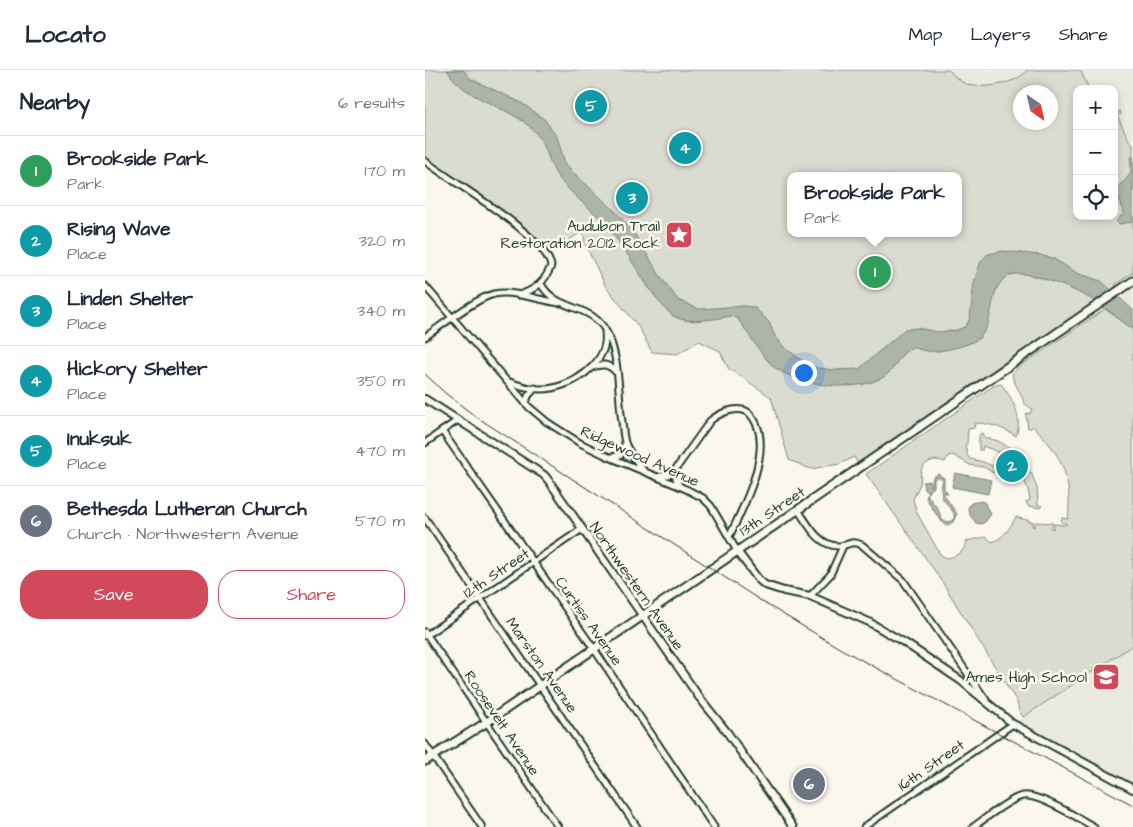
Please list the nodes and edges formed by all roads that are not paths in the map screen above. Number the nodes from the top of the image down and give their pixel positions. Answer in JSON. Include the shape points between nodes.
{"nodes":[{"id":1,"x":425,"y":161,"type":"edge"},
{"id":2,"x":431,"y":166,"type":"junction"},
{"id":3,"x":425,"y":171,"type":"edge"},
{"id":4,"x":1133,"y":281,"type":"edge"},
{"id":5,"x":541,"y":284,"type":"junction"},
{"id":6,"x":425,"y":286,"type":"edge"},
{"id":7,"x":519,"y":295,"type":"junction"},
{"id":8,"x":564,"y":304,"type":"junction"},
{"id":9,"x":452,"y":318,"type":"junction"},
{"id":10,"x":604,"y":329,"type":"junction"},
{"id":11,"x":425,"y":337,"type":"edge"},
{"id":12,"x":591,"y":367,"type":"junction"},
{"id":13,"x":616,"y":372,"type":"junction"},
{"id":14,"x":507,"y":381,"type":"junction"},
{"id":15,"x":535,"y":388,"type":"junction"},
{"id":16,"x":425,"y":399,"type":"edge"},
{"id":17,"x":526,"y":404,"type":"junction"},
{"id":18,"x":458,"y":420,"type":"junction"},
{"id":19,"x":441,"y":431,"type":"junction"},
{"id":20,"x":425,"y":443,"type":"edge"},
{"id":21,"x":625,"y":444,"type":"junction"},
{"id":22,"x":607,"y":456,"type":"junction"},
{"id":23,"x":644,"y":470,"type":"junction"},
{"id":24,"x":675,"y":470,"type":"junction"},
{"id":25,"x":658,"y":477,"type":"junction"},
{"id":26,"x":679,"y":486,"type":"junction"},
{"id":27,"x":798,"y":510,"type":"junction"},
{"id":28,"x":425,"y":518,"type":"edge"},
{"id":29,"x":582,"y":529,"type":"junction"},
{"id":30,"x":729,"y":537,"type":"junction"},
{"id":31,"x":843,"y":546,"type":"junction"},
{"id":32,"x":737,"y":551,"type":"junction"},
{"id":33,"x":533,"y":563,"type":"junction"},
{"id":34,"x":811,"y":596,"type":"junction"},
{"id":35,"x":480,"y":599,"type":"junction"},
{"id":36,"x":644,"y":615,"type":"junction"},
{"id":37,"x":426,"y":635,"type":"edge"},
{"id":38,"x":594,"y":649,"type":"junction"},
{"id":39,"x":541,"y":685,"type":"junction"},
{"id":40,"x":990,"y":706,"type":"junction"},
{"id":41,"x":487,"y":722,"type":"junction"},
{"id":42,"x":1013,"y":724,"type":"junction"},
{"id":43,"x":425,"y":744,"type":"edge"},
{"id":44,"x":433,"y":756,"type":"junction"},
{"id":45,"x":425,"y":761,"type":"edge"},
{"id":46,"x":1133,"y":789,"type":"edge"},
{"id":47,"x":867,"y":826,"type":"edge"},
{"id":48,"x":482,"y":827,"type":"edge"},
{"id":49,"x":559,"y":827,"type":"edge"},
{"id":50,"x":637,"y":827,"type":"edge"},
{"id":51,"x":715,"y":827,"type":"edge"},
{"id":52,"x":793,"y":827,"type":"edge"},
{"id":53,"x":973,"y":827,"type":"edge"},
{"id":54,"x":1095,"y":827,"type":"edge"}],
"edges":[{"from":1,"to":2,"type":"street"},
{"from":2,"to":3,"type":"street"},
{"from":2,"to":5,"type":"street","via":[[501,213],[547,254],[551,266]]},
{"from":4,"to":27,"type":"main road","name":"13th Street"},
{"from":5,"to":7,"type":"street"},
{"from":5,"to":8,"type":"street","via":[[546,292]]},
{"from":6,"to":9,"type":"street","name":"Ridgewood Avenue"},
{"from":7,"to":8,"type":"street"},
{"from":7,"to":9,"type":"street","via":[[494,294]]},
{"from":8,"to":10,"type":"street","via":[[587,312]]},
{"from":9,"to":11,"type":"street"},
{"from":9,"to":14,"type":"street","name":"Ridgewood Avenue"},
{"from":10,"to":12,"type":"street","via":[[601,356]]},
{"from":10,"to":13,"type":"street","via":[[612,347]]},
{"from":12,"to":13,"type":"street","via":[[607,365]]},
{"from":12,"to":15,"type":"street","via":[[581,376],[561,385],[540,390]]},
{"from":13,"to":21,"type":"street"},
{"from":14,"to":15,"type":"street"},
{"from":14,"to":17,"type":"street","name":"Ridgewood Avenue"},
{"from":15,"to":17,"type":"street","via":[[527,396]]},
{"from":16,"to":18,"type":"street","name":"Northwestern Avenue"},
{"from":17,"to":22,"type":"street","name":"Ridgewood Avenue","via":[[563,433]]},
{"from":18,"to":19,"type":"street"},
{"from":18,"to":29,"type":"street","name":"Northwestern Avenue","via":[[544,475]]},
{"from":19,"to":20,"type":"street"},
{"from":19,"to":33,"type":"street","name":"Curtiss Avenue"},
{"from":21,"to":22,"type":"street","via":[[621,455]]},
{"from":21,"to":23,"type":"street"},
{"from":22,"to":23,"type":"street","name":"Ridgewood Avenue"},
{"from":23,"to":25,"type":"street","name":"Ridgewood Avenue"},
{"from":24,"to":25,"type":"street"},
{"from":24,"to":26,"type":"street"},
{"from":24,"to":30,"type":"street","via":[[705,426],[717,415],[741,410],[753,419],[759,438],[758,462]]},
{"from":25,"to":26,"type":"street","name":"Ridgewood Avenue"},
{"from":26,"to":30,"type":"street","name":"Ridgewood Avenue","via":[[707,502]]},
{"from":27,"to":31,"type":"street","via":[[825,544]]},
{"from":27,"to":32,"type":"main road","name":"13th Street"},
{"from":28,"to":35,"type":"street","name":"Marston Avenue"},
{"from":29,"to":33,"type":"street","name":"12th Street"},
{"from":29,"to":36,"type":"street","name":"Northwestern Avenue"},
{"from":30,"to":32,"type":"street","name":"Ridgewood Avenue"},
{"from":31,"to":34,"type":"street","via":[[830,575]]},
{"from":31,"to":40,"type":"street","via":[[851,542],[862,545],[903,580]]},
{"from":32,"to":34,"type":"street","name":"Ridgewood Avenue","via":[[765,585]]},
{"from":32,"to":36,"type":"main road","name":"13th Street"},
{"from":33,"to":35,"type":"street","name":"12th Street"},
{"from":33,"to":38,"type":"street","name":"Curtiss Avenue"},
{"from":34,"to":40,"type":"street","name":"Ridgewood Avenue","via":[[869,622],[905,643],[960,680]]},
{"from":35,"to":37,"type":"street","name":"12th Street"},
{"from":35,"to":39,"type":"street","name":"Marston Avenue"},
{"from":36,"to":38,"type":"main road","name":"13th Street"},
{"from":36,"to":52,"type":"street","name":"Northwestern Avenue"},
{"from":37,"to":41,"type":"street","name":"Roosevelt Avenue"},
{"from":38,"to":39,"type":"main road","name":"13th Street"},
{"from":38,"to":51,"type":"street","name":"Curtiss Avenue"},
{"from":39,"to":41,"type":"main road","name":"13th Street"},
{"from":39,"to":50,"type":"street","name":"Marston Avenue"},
{"from":40,"to":42,"type":"street","name":"Ridgewood Avenue"},
{"from":41,"to":44,"type":"main road","name":"13th Street"},
{"from":41,"to":49,"type":"street","name":"Roosevelt Avenue"},
{"from":42,"to":46,"type":"street","name":"Ridgewood Avenue"},
{"from":42,"to":47,"type":"street","name":"16th Street"},
{"from":43,"to":44,"type":"street"},
{"from":44,"to":45,"type":"main road","name":"13th Street"},
{"from":44,"to":48,"type":"street"},
{"from":53,"to":54,"type":"street","via":[[1016,798],[1028,795]]}]}
